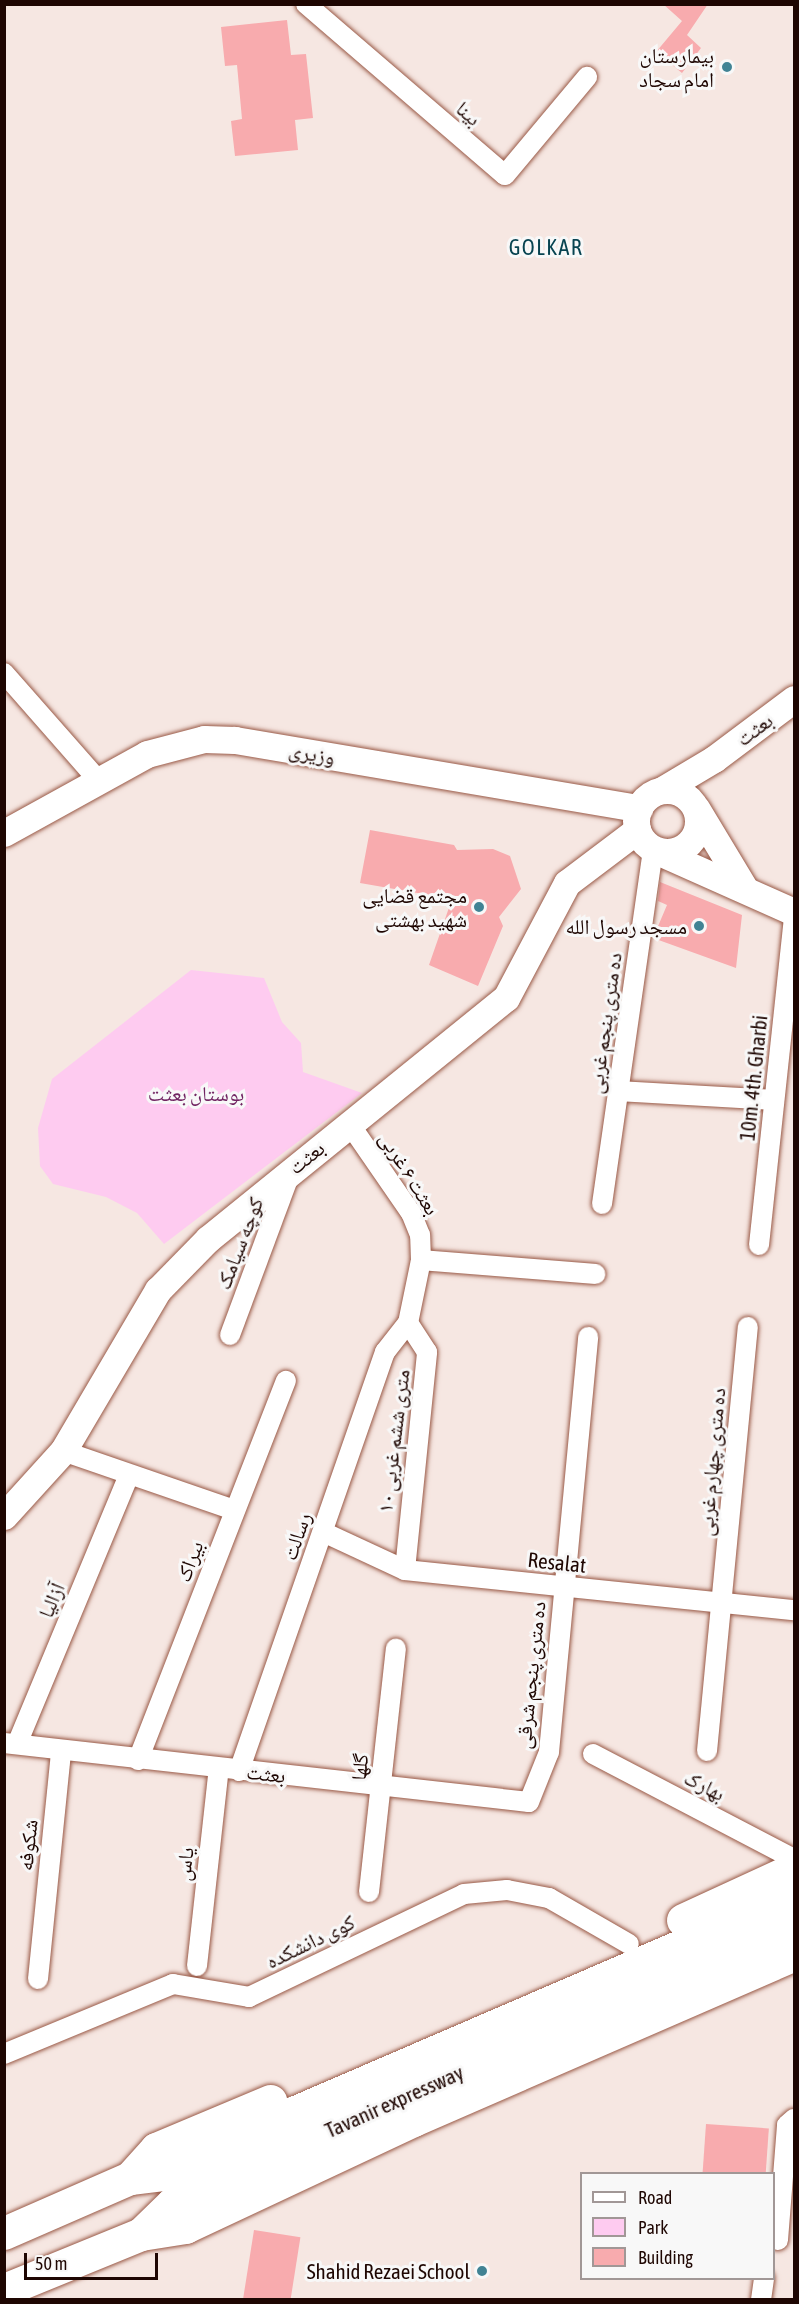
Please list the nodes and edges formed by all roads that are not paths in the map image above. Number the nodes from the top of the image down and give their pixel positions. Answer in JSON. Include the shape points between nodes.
{"nodes":[{"id":1,"x":306,"y":4,"type":"edge"},
{"id":2,"x":587,"y":77,"type":"dead end"},
{"id":3,"x":4,"y":673,"type":"edge"},
{"id":4,"x":795,"y":699,"type":"edge"},
{"id":5,"x":714,"y":759,"type":"junction"},
{"id":6,"x":99,"y":781,"type":"junction"},
{"id":7,"x":662,"y":790,"type":"junction"},
{"id":8,"x":695,"y":807,"type":"junction"},
{"id":9,"x":4,"y":833,"type":"edge"},
{"id":10,"x":647,"y":835,"type":"junction"},
{"id":11,"x":743,"y":886,"type":"junction"},
{"id":12,"x":795,"y":914,"type":"edge"},
{"id":13,"x":619,"y":1091,"type":"junction"},
{"id":14,"x":774,"y":1100,"type":"junction"},
{"id":15,"x":349,"y":1122,"type":"junction"},
{"id":16,"x":292,"y":1169,"type":"junction"},
{"id":17,"x":602,"y":1204,"type":"dead end"},
{"id":18,"x":759,"y":1245,"type":"dead end"},
{"id":19,"x":421,"y":1260,"type":"junction"},
{"id":20,"x":595,"y":1274,"type":"dead end"},
{"id":21,"x":408,"y":1323,"type":"junction"},
{"id":22,"x":748,"y":1327,"type":"dead end"},
{"id":23,"x":230,"y":1335,"type":"dead end"},
{"id":24,"x":588,"y":1337,"type":"dead end"},
{"id":25,"x":286,"y":1381,"type":"dead end"},
{"id":26,"x":63,"y":1451,"type":"junction"},
{"id":27,"x":129,"y":1475,"type":"junction"},
{"id":28,"x":234,"y":1510,"type":"junction"},
{"id":29,"x":4,"y":1516,"type":"edge"},
{"id":30,"x":323,"y":1532,"type":"junction"},
{"id":31,"x":405,"y":1570,"type":"junction"},
{"id":32,"x":564,"y":1586,"type":"junction"},
{"id":33,"x":721,"y":1603,"type":"junction"},
{"id":34,"x":795,"y":1610,"type":"edge"},
{"id":35,"x":396,"y":1648,"type":"dead end"},
{"id":36,"x":11,"y":1743,"type":"edge"},
{"id":37,"x":61,"y":1751,"type":"junction"},
{"id":38,"x":707,"y":1751,"type":"dead end"},
{"id":39,"x":592,"y":1754,"type":"dead end"},
{"id":40,"x":138,"y":1760,"type":"junction"},
{"id":41,"x":219,"y":1768,"type":"junction"},
{"id":42,"x":239,"y":1771,"type":"junction"},
{"id":43,"x":382,"y":1786,"type":"junction"},
{"id":44,"x":529,"y":1802,"type":"joint"},
{"id":45,"x":795,"y":1858,"type":"edge"},
{"id":46,"x":795,"y":1869,"type":"edge"},
{"id":47,"x":369,"y":1892,"type":"dead end"},
{"id":48,"x":795,"y":1897,"type":"edge"},
{"id":49,"x":795,"y":1927,"type":"edge"},
{"id":50,"x":629,"y":1944,"type":"junction"},
{"id":51,"x":795,"y":1954,"type":"edge"},
{"id":52,"x":197,"y":1966,"type":"dead end"},
{"id":53,"x":38,"y":1979,"type":"dead end"},
{"id":54,"x":4,"y":2054,"type":"edge"},
{"id":55,"x":795,"y":2119,"type":"edge"},
{"id":56,"x":130,"y":2178,"type":"junction"},
{"id":57,"x":4,"y":2233,"type":"edge"},
{"id":58,"x":141,"y":2234,"type":"junction"},
{"id":59,"x":782,"y":2240,"type":"edge"},
{"id":60,"x":764,"y":2280,"type":"edge"},
{"id":61,"x":4,"y":2290,"type":"edge"},
{"id":62,"x":761,"y":2300,"type":"edge"}],
"edges":[{"from":1,"to":2,"type":"street","name":"بینا","via":[[505,175]]},
{"from":3,"to":6,"type":"street"},
{"from":4,"to":5,"type":"main road","name":"بعثت"},
{"from":5,"to":7,"type":"main road","name":"بعثت"},
{"from":5,"to":8,"type":"main road"},
{"from":6,"to":9,"type":"main road","name":"وزیری"},
{"from":6,"to":10,"type":"main road","name":"وزیری","via":[[147,754],[179,743],[235,740]]},
{"from":7,"to":8,"type":"main road","via":[[681,793]]},
{"from":7,"to":10,"type":"main road"},
{"from":8,"to":10,"type":"main road","via":[[698,827],[688,845],[679,850]]},
{"from":8,"to":11,"type":"main road"},
{"from":10,"to":11,"type":"main road"},
{"from":10,"to":13,"type":"street","name":"ده متری پنجم غربی"},
{"from":10,"to":15,"type":"main road","name":"بعثت","via":[[567,883],[506,998]]},
{"from":11,"to":12,"type":"main road"},
{"from":12,"to":14,"type":"street","name":"10m. 4th. Gharbi"},
{"from":13,"to":14,"type":"street"},
{"from":13,"to":17,"type":"street","name":"ده متری پنجم غربی"},
{"from":14,"to":18,"type":"street","name":"10m. 4th. Gharbi"},
{"from":15,"to":16,"type":"main road","name":"بعثت"},
{"from":15,"to":19,"type":"street","name":"بعثت ۶ غربی","via":[[411,1213],[420,1235]]},
{"from":16,"to":23,"type":"street","name":"کوچه سیامک"},
{"from":16,"to":26,"type":"main road","name":"بعثت","via":[[208,1239],[158,1290]]},
{"from":19,"to":20,"type":"street"},
{"from":19,"to":21,"type":"street","name":"بعثت ۶ غربی"},
{"from":21,"to":30,"type":"street","name":"رسالت","via":[[385,1352]]},
{"from":21,"to":31,"type":"street","name":"۱۰ متری ششم غربی","via":[[427,1352]]},
{"from":22,"to":33,"type":"street","name":"ده متری چهارم غربی"},
{"from":24,"to":32,"type":"street"},
{"from":25,"to":28,"type":"street","name":"بیراک"},
{"from":26,"to":27,"type":"street"},
{"from":26,"to":29,"type":"main road","name":"بعثت"},
{"from":27,"to":28,"type":"street"},
{"from":27,"to":36,"type":"street","name":"آزالیا"},
{"from":28,"to":40,"type":"street","name":"بیراک"},
{"from":30,"to":31,"type":"street","name":"Resalat"},
{"from":30,"to":42,"type":"street","name":"رسالت"},
{"from":31,"to":32,"type":"street","name":"Resalat"},
{"from":32,"to":33,"type":"street","name":"Resalat"},
{"from":32,"to":44,"type":"street","name":"ده متری پنجم شرقی","via":[[549,1752]]},
{"from":33,"to":34,"type":"street","name":"Resalat"},
{"from":33,"to":38,"type":"street","name":"ده متری چهارم غربی"},
{"from":35,"to":43,"type":"street","name":"گلها"},
{"from":36,"to":37,"type":"street","name":"بعثت"},
{"from":37,"to":40,"type":"street","name":"بعثت"},
{"from":37,"to":53,"type":"street","name":"شکوفه"},
{"from":39,"to":45,"type":"street","name":"بهارک"},
{"from":40,"to":41,"type":"street","name":"بعثت"},
{"from":41,"to":42,"type":"street","name":"بعثت"},
{"from":41,"to":52,"type":"street","name":"یاس"},
{"from":42,"to":43,"type":"street","name":"بعثت"},
{"from":43,"to":44,"type":"street","name":"بعثت"},
{"from":43,"to":47,"type":"street","name":"گلها"},
{"from":46,"to":50,"type":"highway"},
{"from":48,"to":56,"type":"highway","name":"Tavanir expressway","via":[[293,2113],[171,2173]]},
{"from":49,"to":58,"type":"highway","name":"Tavanir expressway","via":[[509,2049],[232,2175],[172,2204]]},
{"from":50,"to":54,"type":"street","name":"کوی دانشکده","via":[[549,1898],[507,1890],[464,1893],[249,1997],[173,1984]]},
{"from":50,"to":56,"type":"highway","via":[[156,2149]]},
{"from":51,"to":58,"type":"highway","via":[[413,2120],[185,2227]]},
{"from":55,"to":59,"type":"street","via":[[788,2124]]},
{"from":56,"to":57,"type":"highway","name":"Tavanir expressway"},
{"from":58,"to":61,"type":"highway","name":"Tavanir expressway"},
{"from":60,"to":62,"type":"street"}]}
